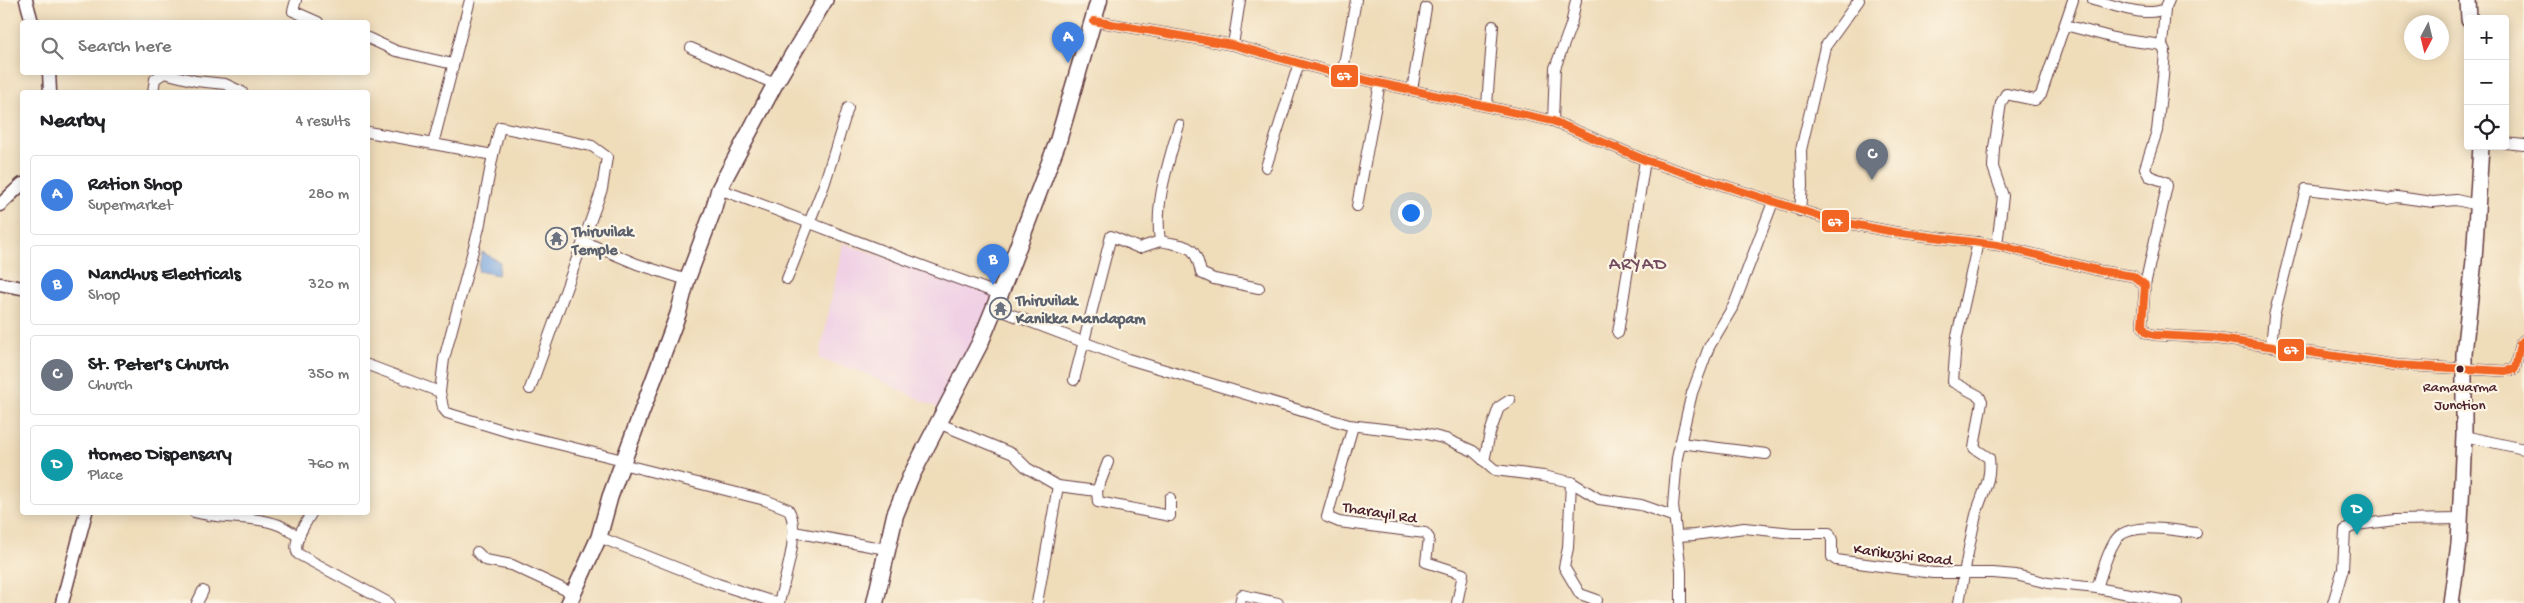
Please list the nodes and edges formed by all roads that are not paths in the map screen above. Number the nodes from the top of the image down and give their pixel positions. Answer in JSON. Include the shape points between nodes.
{"nodes":[{"id":1,"x":26,"y":0,"type":"edge"},
{"id":2,"x":296,"y":0,"type":"edge"},
{"id":3,"x":470,"y":0,"type":"edge"},
{"id":4,"x":825,"y":0,"type":"edge"},
{"id":5,"x":1099,"y":0,"type":"edge"},
{"id":6,"x":1240,"y":0,"type":"edge"},
{"id":7,"x":1356,"y":0,"type":"edge"},
{"id":8,"x":1576,"y":0,"type":"edge"},
{"id":9,"x":1859,"y":0,"type":"edge"},
{"id":10,"x":2073,"y":0,"type":"edge"},
{"id":11,"x":2093,"y":0,"type":"edge"},
{"id":12,"x":2468,"y":0,"type":"edge"},
{"id":13,"x":2167,"y":5,"type":"edge"},
{"id":14,"x":1426,"y":8,"type":"dead end"},
{"id":15,"x":2469,"y":15,"type":"edge"},
{"id":16,"x":31,"y":20,"type":"edge"},
{"id":17,"x":313,"y":20,"type":"edge"},
{"id":18,"x":1094,"y":21,"type":"junction"},
{"id":19,"x":2065,"y":25,"type":"junction"},
{"id":20,"x":1493,"y":26,"type":"dead end"},
{"id":21,"x":370,"y":39,"type":"edge"},
{"id":22,"x":1233,"y":45,"type":"junction"},
{"id":23,"x":2162,"y":45,"type":"junction"},
{"id":24,"x":691,"y":48,"type":"dead end"},
{"id":25,"x":453,"y":64,"type":"junction"},
{"id":26,"x":1298,"y":64,"type":"junction"},
{"id":27,"x":49,"y":75,"type":"edge"},
{"id":28,"x":161,"y":75,"type":"edge"},
{"id":29,"x":173,"y":75,"type":"edge"},
{"id":30,"x":1342,"y":75,"type":"junction"},
{"id":31,"x":1380,"y":83,"type":"junction"},
{"id":32,"x":775,"y":84,"type":"junction"},
{"id":33,"x":52,"y":90,"type":"edge"},
{"id":34,"x":153,"y":90,"type":"edge"},
{"id":35,"x":238,"y":90,"type":"edge"},
{"id":36,"x":1412,"y":90,"type":"junction"},
{"id":37,"x":1486,"y":105,"type":"junction"},
{"id":38,"x":848,"y":108,"type":"dead end"},
{"id":39,"x":1553,"y":121,"type":"junction"},
{"id":40,"x":1179,"y":125,"type":"dead end"},
{"id":41,"x":370,"y":132,"type":"edge"},
{"id":42,"x":2509,"y":143,"type":"edge"},
{"id":43,"x":433,"y":144,"type":"junction"},
{"id":44,"x":2524,"y":145,"type":"edge"},
{"id":45,"x":2481,"y":150,"type":"edge"},
{"id":46,"x":493,"y":155,"type":"junction"},
{"id":47,"x":1645,"y":160,"type":"junction"},
{"id":48,"x":1266,"y":167,"type":"dead end"},
{"id":49,"x":20,"y":186,"type":"edge"},
{"id":50,"x":719,"y":189,"type":"junction"},
{"id":51,"x":1773,"y":202,"type":"junction"},
{"id":52,"x":0,"y":205,"type":"edge"},
{"id":53,"x":2478,"y":205,"type":"junction"},
{"id":54,"x":1357,"y":206,"type":"dead end"},
{"id":55,"x":1800,"y":211,"type":"junction"},
{"id":56,"x":809,"y":222,"type":"junction"},
{"id":57,"x":1160,"y":241,"type":"junction"},
{"id":58,"x":585,"y":242,"type":"junction"},
{"id":59,"x":1978,"y":242,"type":"junction"},
{"id":60,"x":1997,"y":245,"type":"junction"},
{"id":61,"x":687,"y":280,"type":"junction"},
{"id":62,"x":787,"y":280,"type":"dead end"},
{"id":63,"x":0,"y":284,"type":"edge"},
{"id":64,"x":2145,"y":285,"type":"junction"},
{"id":65,"x":20,"y":288,"type":"edge"},
{"id":66,"x":1259,"y":288,"type":"dead end"},
{"id":67,"x":997,"y":301,"type":"junction"},
{"id":68,"x":1618,"y":333,"type":"dead end"},
{"id":69,"x":1082,"y":340,"type":"junction"},
{"id":70,"x":2524,"y":340,"type":"edge"},
{"id":71,"x":2271,"y":347,"type":"junction"},
{"id":72,"x":370,"y":367,"type":"edge"},
{"id":73,"x":2464,"y":367,"type":"junction"},
{"id":74,"x":1074,"y":380,"type":"dead end"},
{"id":75,"x":530,"y":389,"type":"dead end"},
{"id":76,"x":440,"y":392,"type":"junction"},
{"id":77,"x":1510,"y":400,"type":"dead end"},
{"id":78,"x":938,"y":423,"type":"junction"},
{"id":79,"x":1353,"y":426,"type":"junction"},
{"id":80,"x":2464,"y":436,"type":"junction"},
{"id":81,"x":1680,"y":443,"type":"junction"},
{"id":82,"x":2524,"y":449,"type":"edge"},
{"id":83,"x":1766,"y":454,"type":"dead end"},
{"id":84,"x":1484,"y":461,"type":"junction"},
{"id":85,"x":623,"y":462,"type":"junction"},
{"id":86,"x":1108,"y":462,"type":"dead end"},
{"id":87,"x":1571,"y":482,"type":"junction"},
{"id":88,"x":1058,"y":486,"type":"junction"},
{"id":89,"x":1097,"y":491,"type":"junction"},
{"id":90,"x":1170,"y":498,"type":"dead end"},
{"id":91,"x":85,"y":515,"type":"edge"},
{"id":92,"x":204,"y":515,"type":"edge"},
{"id":93,"x":310,"y":515,"type":"edge"},
{"id":94,"x":1675,"y":517,"type":"junction"},
{"id":95,"x":2460,"y":519,"type":"junction"},
{"id":96,"x":794,"y":532,"type":"junction"},
{"id":97,"x":2196,"y":533,"type":"dead end"},
{"id":98,"x":1677,"y":536,"type":"junction"},
{"id":99,"x":299,"y":537,"type":"junction"},
{"id":100,"x":599,"y":538,"type":"junction"},
{"id":101,"x":886,"y":549,"type":"junction"},
{"id":102,"x":477,"y":552,"type":"dead end"},
{"id":103,"x":1964,"y":574,"type":"junction"},
{"id":104,"x":2097,"y":588,"type":"junction"},
{"id":105,"x":203,"y":591,"type":"dead end"},
{"id":106,"x":571,"y":598,"type":"edge"},
{"id":107,"x":199,"y":602,"type":"edge"},
{"id":108,"x":62,"y":603,"type":"edge"},
{"id":109,"x":389,"y":603,"type":"edge"},
{"id":110,"x":778,"y":603,"type":"edge"},
{"id":111,"x":875,"y":603,"type":"edge"},
{"id":112,"x":1036,"y":603,"type":"edge"},
{"id":113,"x":1240,"y":603,"type":"edge"},
{"id":114,"x":1278,"y":603,"type":"edge"},
{"id":115,"x":1457,"y":603,"type":"edge"},
{"id":116,"x":1596,"y":603,"type":"edge"},
{"id":117,"x":1681,"y":603,"type":"edge"},
{"id":118,"x":1959,"y":603,"type":"edge"},
{"id":119,"x":2177,"y":603,"type":"edge"},
{"id":120,"x":2333,"y":603,"type":"edge"},
{"id":121,"x":2452,"y":603,"type":"edge"}],
"edges":[{"from":1,"to":16,"type":"street"},
{"from":2,"to":17,"type":"street","via":[[293,11]]},
{"from":3,"to":25,"type":"street"},
{"from":4,"to":32,"type":"main road"},
{"from":5,"to":18,"type":"main road"},
{"from":6,"to":22,"type":"street"},
{"from":7,"to":30,"type":"street"},
{"from":8,"to":39,"type":"street","via":[[1571,25],[1555,68]]},
{"from":9,"to":55,"type":"street","via":[[1825,47],[1801,150]]},
{"from":10,"to":19,"type":"street"},
{"from":11,"to":13,"type":"street","via":[[2138,11],[2157,12]]},
{"from":12,"to":15,"type":"main road"},
{"from":13,"to":23,"type":"street"},
{"from":14,"to":36,"type":"street"},
{"from":18,"to":22,"type":"street"},
{"from":18,"to":67,"type":"main road","via":[[1058,141]]},
{"from":19,"to":23,"type":"street"},
{"from":19,"to":60,"type":"street","via":[[2041,96],[2035,100],[2006,94],[2001,103],[1993,167],[2003,196]]},
{"from":20,"to":37,"type":"street"},
{"from":21,"to":25,"type":"street","via":[[396,51]]},
{"from":22,"to":26,"type":"street"},
{"from":23,"to":64,"type":"street","via":[[2165,51],[2157,131],[2145,168],[2149,176],[2166,182],[2168,186]]},
{"from":24,"to":32,"type":"street"},
{"from":25,"to":43,"type":"street"},
{"from":26,"to":30,"type":"street"},
{"from":26,"to":48,"type":"street"},
{"from":27,"to":33,"type":"street"},
{"from":28,"to":34,"type":"street","via":[[155,79]]},
{"from":29,"to":35,"type":"street","via":[[225,84]]},
{"from":30,"to":31,"type":"street"},
{"from":31,"to":36,"type":"street"},
{"from":31,"to":54,"type":"street"},
{"from":32,"to":50,"type":"main road"},
{"from":36,"to":37,"type":"street"},
{"from":37,"to":39,"type":"street"},
{"from":38,"to":56,"type":"street"},
{"from":39,"to":47,"type":"street"},
{"from":40,"to":57,"type":"street","via":[[1157,220]]},
{"from":41,"to":43,"type":"street"},
{"from":42,"to":44,"type":"street"},
{"from":43,"to":46,"type":"street"},
{"from":45,"to":53,"type":"main road"},
{"from":46,"to":58,"type":"street","via":[[500,127],[592,146],[607,158],[602,190]]},
{"from":46,"to":76,"type":"street","via":[[479,228],[444,358]]},
{"from":47,"to":51,"type":"street"},
{"from":47,"to":68,"type":"street"},
{"from":49,"to":52,"type":"street"},
{"from":50,"to":56,"type":"street"},
{"from":50,"to":61,"type":"main road"},
{"from":51,"to":55,"type":"street"},
{"from":51,"to":81,"type":"street","via":[[1734,305],[1706,355],[1692,393]]},
{"from":53,"to":71,"type":"street","via":[[2456,200],[2388,199],[2306,189],[2274,316]]},
{"from":53,"to":73,"type":"main road"},
{"from":55,"to":59,"type":"street","via":[[1894,232]]},
{"from":56,"to":62,"type":"street"},
{"from":56,"to":67,"type":"street"},
{"from":57,"to":66,"type":"street","via":[[1189,248],[1197,255],[1201,273],[1207,276]]},
{"from":57,"to":69,"type":"street","via":[[1139,248],[1111,236],[1096,302]]},
{"from":58,"to":61,"type":"street"},
{"from":58,"to":75,"type":"street"},
{"from":59,"to":60,"type":"street"},
{"from":59,"to":103,"type":"street","via":[[1956,341],[1953,382],[1979,396],[1982,401],[1974,448],[1989,458],[1990,464]]},
{"from":60,"to":64,"type":"street","via":[[2133,276]]},
{"from":61,"to":85,"type":"main road","via":[[678,314]]},
{"from":63,"to":65,"type":"street"},
{"from":64,"to":71,"type":"street","via":[[2142,325],[2147,333]]},
{"from":67,"to":69,"type":"street"},
{"from":67,"to":78,"type":"main road","via":[[980,343]]},
{"from":69,"to":74,"type":"street"},
{"from":69,"to":79,"type":"street","via":[[1128,359]]},
{"from":70,"to":73,"type":"street","via":[[2512,371]]},
{"from":71,"to":73,"type":"street","via":[[2396,365]]},
{"from":72,"to":76,"type":"street"},
{"from":73,"to":80,"type":"main road"},
{"from":76,"to":85,"type":"street","via":[[447,413]]},
{"from":77,"to":84,"type":"street","via":[[1499,407]]},
{"from":78,"to":88,"type":"street","via":[[1013,454],[1026,468]]},
{"from":78,"to":101,"type":"main road","via":[[910,478]]},
{"from":79,"to":84,"type":"street","via":[[1446,439],[1461,444]]},
{"from":79,"to":115,"type":"street","name":"Tharayil Rd","via":[[1327,517],[1339,522],[1425,534],[1429,538],[1426,562],[1464,574]]},
{"from":80,"to":82,"type":"street"},
{"from":80,"to":95,"type":"main road"},
{"from":81,"to":83,"type":"street"},
{"from":81,"to":94,"type":"street","via":[[1673,506]]},
{"from":84,"to":87,"type":"street","via":[[1495,470]]},
{"from":85,"to":96,"type":"street","via":[[778,504],[790,511]]},
{"from":85,"to":100,"type":"main road"},
{"from":86,"to":89,"type":"street"},
{"from":87,"to":94,"type":"street","via":[[1599,499],[1641,505]]},
{"from":87,"to":116,"type":"street","via":[[1564,567],[1580,594],[1597,600]]},
{"from":88,"to":89,"type":"street"},
{"from":88,"to":112,"type":"street"},
{"from":89,"to":90,"type":"street","via":[[1098,502],[1170,516]]},
{"from":91,"to":108,"type":"street"},
{"from":92,"to":99,"type":"street","via":[[278,525]]},
{"from":93,"to":99,"type":"street"},
{"from":94,"to":98,"type":"street"},
{"from":95,"to":120,"type":"street","via":[[2395,520],[2356,525],[2345,530],[2344,558]]},
{"from":95,"to":121,"type":"main road"},
{"from":96,"to":101,"type":"street"},
{"from":96,"to":110,"type":"street"},
{"from":97,"to":104,"type":"street","via":[[2160,529],[2125,531],[2115,539]]},
{"from":98,"to":103,"type":"street","name":"Karikuzhi Road","via":[[1744,528],[1830,533],[1832,557],[1836,560]]},
{"from":98,"to":117,"type":"street"},
{"from":99,"to":109,"type":"street","via":[[298,554]]},
{"from":100,"to":106,"type":"main road"},
{"from":100,"to":110,"type":"street","via":[[718,584]]},
{"from":101,"to":111,"type":"main road"},
{"from":102,"to":106,"type":"street","via":[[485,560],[512,565]]},
{"from":103,"to":104,"type":"street","name":"Karikuzhi Road","via":[[1993,573]]},
{"from":103,"to":118,"type":"street"},
{"from":104,"to":119,"type":"street","name":"Karikuzhi Road"},
{"from":105,"to":107,"type":"street"},
{"from":113,"to":114,"type":"street","via":[[1242,595]]}]}
